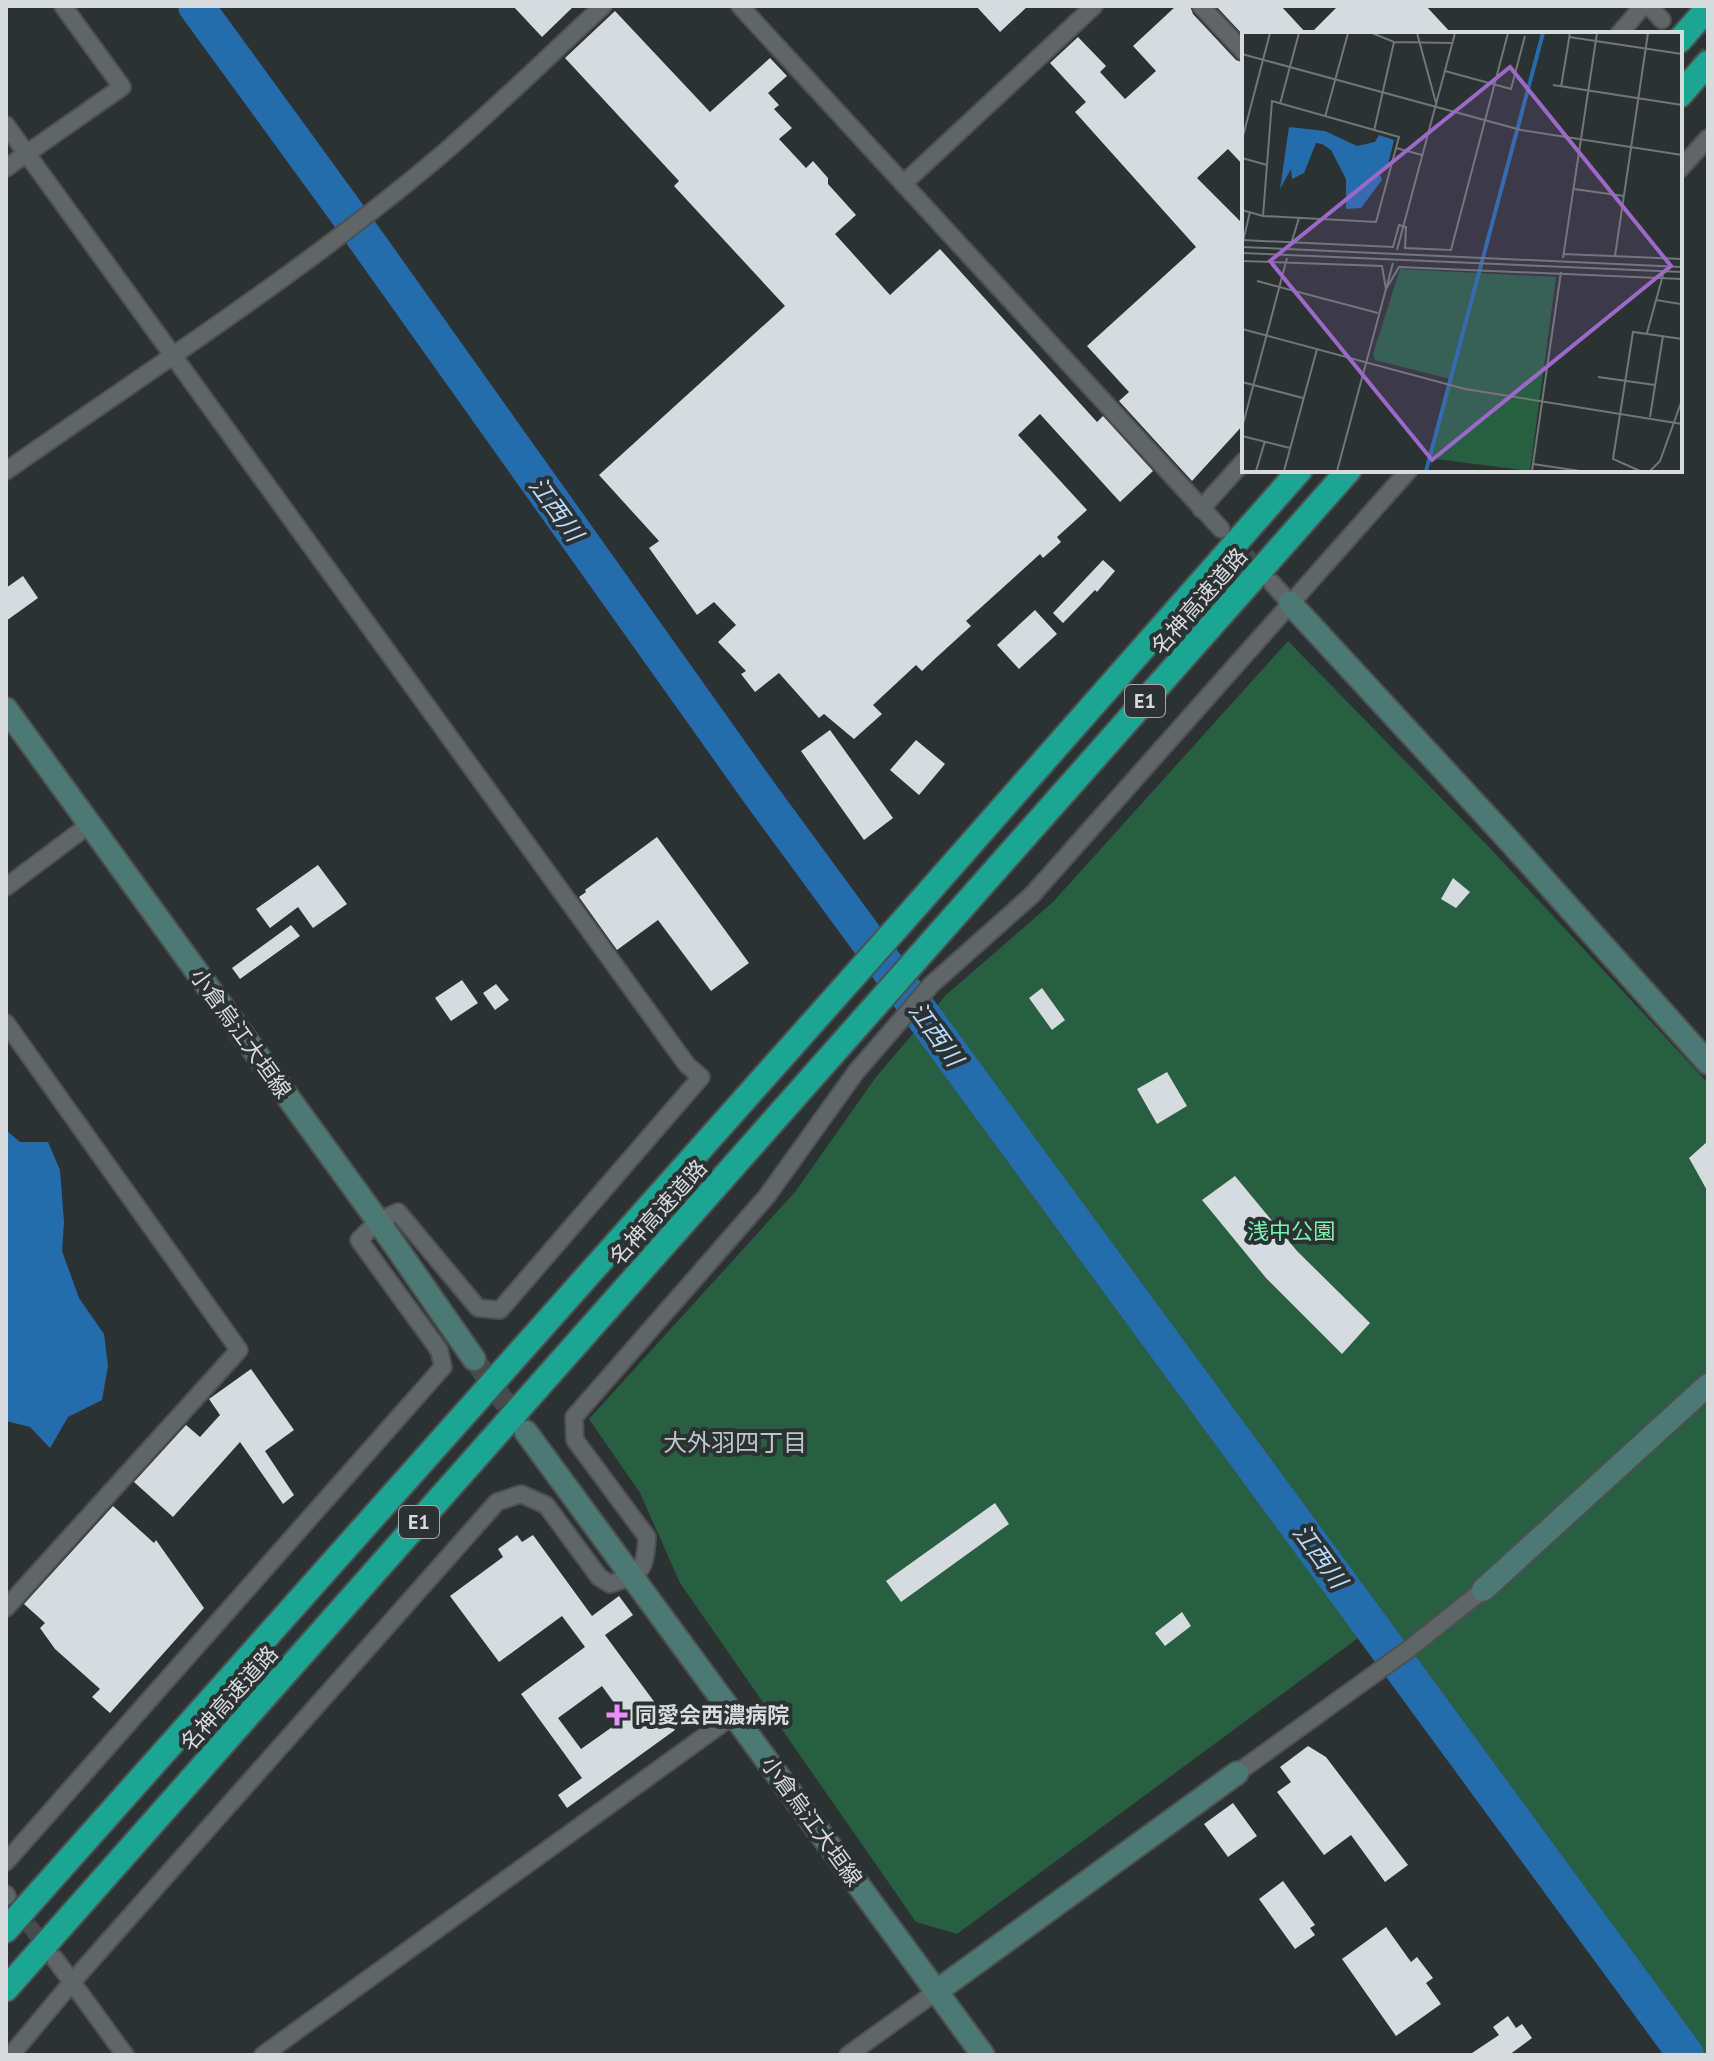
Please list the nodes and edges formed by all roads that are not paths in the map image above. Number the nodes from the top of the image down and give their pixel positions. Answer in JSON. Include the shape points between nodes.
{"nodes":[{"id":1,"x":63,"y":6,"type":"edge"},
{"id":2,"x":603,"y":6,"type":"edge"},
{"id":3,"x":740,"y":6,"type":"edge"},
{"id":4,"x":1094,"y":6,"type":"edge"},
{"id":5,"x":1201,"y":6,"type":"edge"},
{"id":6,"x":1646,"y":6,"type":"edge"},
{"id":7,"x":1708,"y":8,"type":"edge"},
{"id":8,"x":1662,"y":20,"type":"dead end"},
{"id":9,"x":1621,"y":32,"type":"edge"},
{"id":10,"x":1682,"y":38,"type":"edge"},
{"id":11,"x":1242,"y":50,"type":"edge"},
{"id":12,"x":1708,"y":63,"type":"edge"},
{"id":13,"x":1682,"y":93,"type":"edge"},
{"id":14,"x":6,"y":125,"type":"edge"},
{"id":15,"x":1708,"y":138,"type":"edge"},
{"id":16,"x":27,"y":153,"type":"junction"},
{"id":17,"x":1682,"y":167,"type":"edge"},
{"id":18,"x":6,"y":168,"type":"edge"},
{"id":19,"x":903,"y":184,"type":"junction"},
{"id":20,"x":173,"y":354,"type":"junction"},
{"id":21,"x":1242,"y":463,"type":"edge"},
{"id":22,"x":6,"y":471,"type":"edge"},
{"id":23,"x":1298,"y":472,"type":"edge"},
{"id":24,"x":1347,"y":472,"type":"edge"},
{"id":25,"x":1407,"y":472,"type":"edge"},
{"id":26,"x":1201,"y":509,"type":"junction"},
{"id":27,"x":1221,"y":529,"type":"tunnel mouth"},
{"id":28,"x":1272,"y":583,"type":"tunnel mouth"},
{"id":29,"x":1290,"y":603,"type":"junction"},
{"id":30,"x":6,"y":709,"type":"edge"},
{"id":31,"x":90,"y":824,"type":"junction"},
{"id":32,"x":6,"y":887,"type":"edge"},
{"id":33,"x":6,"y":1023,"type":"edge"},
{"id":34,"x":1708,"y":1063,"type":"edge"},
{"id":35,"x":378,"y":1221,"type":"junction"},
{"id":36,"x":474,"y":1359,"type":"tunnel mouth"},
{"id":37,"x":1708,"y":1385,"type":"edge"},
{"id":38,"x":526,"y":1432,"type":"tunnel mouth"},
{"id":39,"x":634,"y":1576,"type":"junction"},
{"id":40,"x":1483,"y":1590,"type":"joint"},
{"id":41,"x":6,"y":1608,"type":"edge"},
{"id":42,"x":734,"y":1715,"type":"junction"},
{"id":43,"x":1237,"y":1773,"type":"joint"},
{"id":44,"x":6,"y":1862,"type":"edge"},
{"id":45,"x":6,"y":1930,"type":"edge"},
{"id":46,"x":55,"y":1959,"type":"tunnel mouth"},
{"id":47,"x":73,"y":1981,"type":"junction"},
{"id":48,"x":6,"y":1989,"type":"edge"},
{"id":49,"x":937,"y":1991,"type":"junction"},
{"id":50,"x":11,"y":2055,"type":"edge"},
{"id":51,"x":125,"y":2055,"type":"edge"},
{"id":52,"x":263,"y":2055,"type":"edge"},
{"id":53,"x":848,"y":2055,"type":"edge"},
{"id":54,"x":983,"y":2055,"type":"edge"}],
"edges":[{"from":1,"to":16,"type":"street","via":[[122,87]]},
{"from":2,"to":20,"type":"street","via":[[447,150],[317,253]]},
{"from":3,"to":19,"type":"street"},
{"from":4,"to":19,"type":"street"},
{"from":5,"to":11,"type":"street"},
{"from":6,"to":8,"type":"street"},
{"from":6,"to":9,"type":"street"},
{"from":7,"to":10,"type":"highway"},
{"from":12,"to":13,"type":"highway"},
{"from":14,"to":16,"type":"street"},
{"from":15,"to":17,"type":"street"},
{"from":16,"to":18,"type":"street"},
{"from":16,"to":20,"type":"street"},
{"from":19,"to":26,"type":"street"},
{"from":20,"to":22,"type":"street"},
{"from":20,"to":35,"type":"street","via":[[553,883],[701,1077],[500,1310],[478,1308],[398,1212]]},
{"from":21,"to":26,"type":"street"},
{"from":23,"to":45,"type":"highway","name":"名神高速道路","number":"E1"},
{"from":24,"to":48,"type":"highway","name":"名神高速道路","number":"E1"},
{"from":25,"to":29,"type":"street"},
{"from":26,"to":27,"type":"street"},
{"from":28,"to":29,"type":"street"},
{"from":29,"to":34,"type":"main road"},
{"from":29,"to":39,"type":"street","via":[[1032,895],[931,985],[856,1072],[767,1196],[574,1417],[575,1440],[647,1537],[646,1564]]},
{"from":30,"to":31,"type":"main road","name":"小倉烏江大垣線"},
{"from":31,"to":32,"type":"street"},
{"from":31,"to":35,"type":"main road","name":"小倉烏江大垣線"},
{"from":33,"to":41,"type":"street","via":[[239,1350]]},
{"from":35,"to":36,"type":"main road","name":"小倉烏江大垣線"},
{"from":35,"to":44,"type":"street","via":[[359,1240],[439,1350],[443,1367]]},
{"from":37,"to":40,"type":"main road"},
{"from":38,"to":39,"type":"main road","name":"小倉烏江大垣線"},
{"from":39,"to":42,"type":"main road","name":"小倉烏江大垣線"},
{"from":39,"to":47,"type":"street","via":[[610,1584],[599,1577],[546,1505],[521,1494],[497,1502]]},
{"from":40,"to":43,"type":"street"},
{"from":42,"to":49,"type":"main road","name":"小倉烏江大垣線"},
{"from":42,"to":52,"type":"street"},
{"from":43,"to":49,"type":"main road"},
{"from":46,"to":47,"type":"street"},
{"from":47,"to":50,"type":"street"},
{"from":47,"to":51,"type":"street"},
{"from":49,"to":53,"type":"street"},
{"from":49,"to":54,"type":"main road","name":"小倉烏江大垣線"}]}
